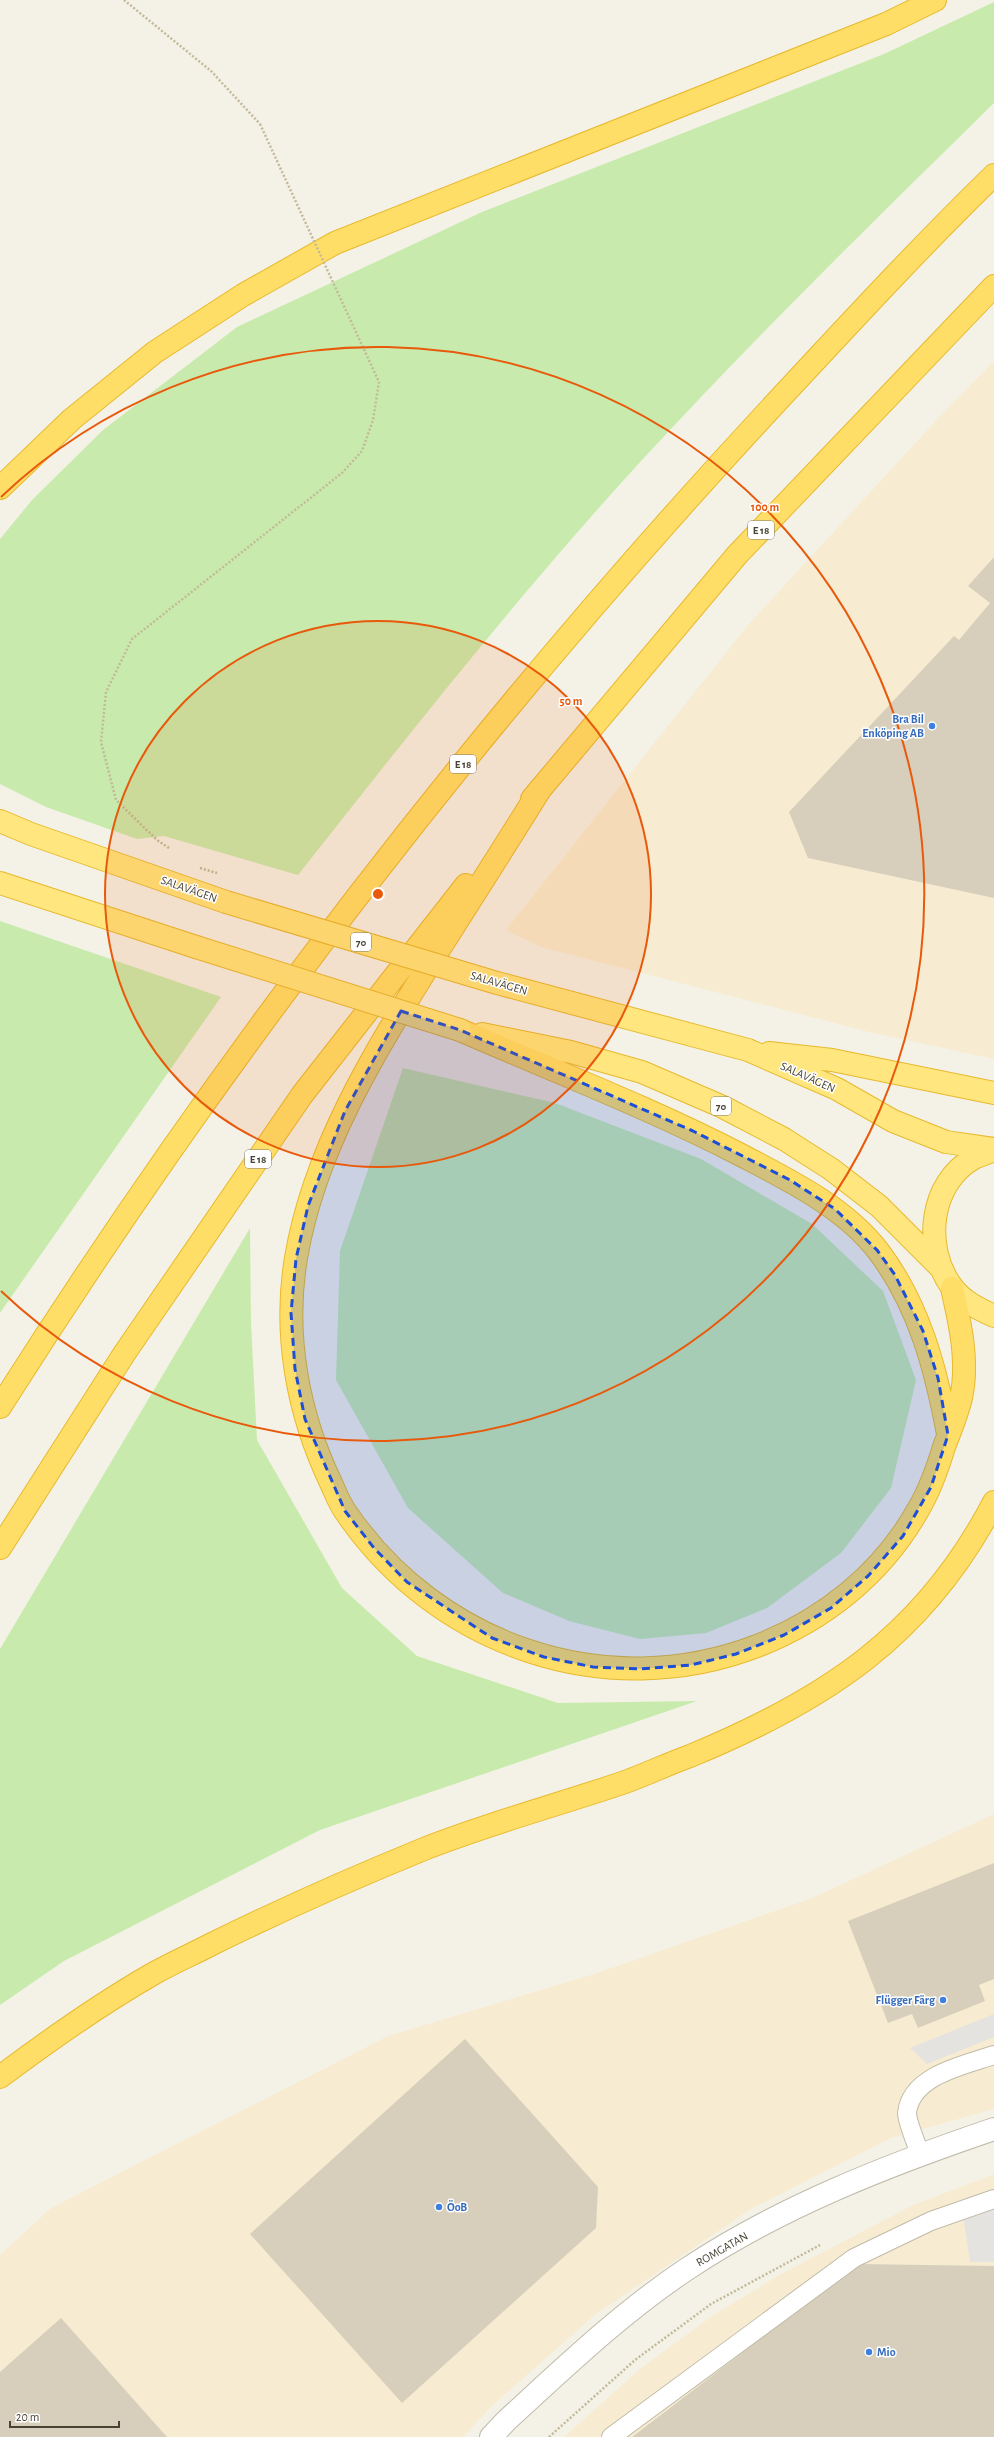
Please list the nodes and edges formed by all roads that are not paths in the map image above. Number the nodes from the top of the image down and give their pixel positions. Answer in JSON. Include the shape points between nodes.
{"nodes":[{"id":1,"x":935,"y":0,"type":"edge"},
{"id":2,"x":994,"y":176,"type":"edge"},
{"id":3,"x":994,"y":286,"type":"edge"},
{"id":4,"x":0,"y":488,"type":"edge"},
{"id":5,"x":542,"y":788,"type":"junction"},
{"id":6,"x":0,"y":821,"type":"edge"},
{"id":7,"x":0,"y":883,"type":"edge"},
{"id":8,"x":460,"y":1030,"type":"junction"},
{"id":9,"x":748,"y":1050,"type":"junction"},
{"id":10,"x":994,"y":1093,"type":"edge"},
{"id":11,"x":994,"y":1149,"type":"edge"},
{"id":12,"x":940,"y":1267,"type":"junction"},
{"id":13,"x":952,"y":1288,"type":"junction"},
{"id":14,"x":994,"y":1316,"type":"edge"},
{"id":15,"x":0,"y":1407,"type":"edge"},
{"id":16,"x":948,"y":1435,"type":"junction"},
{"id":17,"x":994,"y":1502,"type":"edge"},
{"id":18,"x":0,"y":1548,"type":"edge"},
{"id":19,"x":994,"y":2055,"type":"edge"},
{"id":20,"x":0,"y":2077,"type":"edge"},
{"id":21,"x":994,"y":2129,"type":"edge"},
{"id":22,"x":920,"y":2154,"type":"junction"},
{"id":23,"x":994,"y":2199,"type":"edge"},
{"id":24,"x":491,"y":2437,"type":"edge"},
{"id":25,"x":612,"y":2437,"type":"edge"}],
"edges":[{"from":1,"to":4,"type":"highway","via":[[886,24],[335,242],[243,295],[155,352],[72,419]]},
{"from":2,"to":15,"type":"highway","number":"E 18","via":[[934,234],[678,508],[482,739],[238,1054],[59,1314]]},
{"from":3,"to":5,"type":"highway","number":"E 18","via":[[737,555]]},
{"from":5,"to":16,"type":"highway","via":[[376,1051],[345,1111],[308,1206],[296,1259],[291,1313],[295,1368],[304,1419],[345,1511],[374,1548],[407,1582],[448,1612],[492,1638],[544,1657],[593,1667],[640,1669],[691,1665],[736,1654],[784,1635],[831,1608],[868,1576],[903,1536],[931,1487]]},
{"from":5,"to":18,"type":"highway","number":"E 18","via":[[302,1095],[124,1354]]},
{"from":6,"to":9,"type":"highway","name":"SALAVÄGEN","number":"70","bridge":true,"via":[[30,834],[226,902],[497,983]]},
{"from":7,"to":8,"type":"highway","number":"70","bridge":true},
{"from":8,"to":12,"type":"highway","number":"70","via":[[571,1052],[642,1072],[724,1107],[784,1138],[831,1169],[879,1206]]},
{"from":8,"to":16,"type":"highway","via":[[693,1130],[790,1180],[835,1209],[877,1250],[896,1275],[923,1331],[938,1378]]},
{"from":9,"to":10,"type":"highway","via":[[832,1060]]},
{"from":9,"to":11,"type":"highway","name":"SALAVÄGEN","number":"70","via":[[837,1089],[893,1121],[946,1142]]},
{"from":11,"to":12,"type":"highway","via":[[973,1159],[955,1175],[942,1195],[934,1218],[934,1237]]},
{"from":12,"to":13,"type":"highway"},
{"from":13,"to":14,"type":"highway","via":[[972,1305]]},
{"from":13,"to":16,"type":"highway","via":[[962,1334],[963,1361],[962,1395]]},
{"from":17,"to":20,"type":"highway","via":[[977,1535],[948,1577],[913,1618],[877,1651],[825,1690],[744,1734],[635,1778],[426,1848],[276,1912],[152,1975],[36,2050]]},
{"from":19,"to":22,"type":"lane","via":[[940,2074],[920,2087],[912,2097],[907,2114]]},
{"from":21,"to":22,"type":"street","name":"ROMGATAN"},
{"from":22,"to":24,"type":"street","name":"ROMGATAN","via":[[815,2199],[760,2226],[687,2269],[610,2327]]},
{"from":23,"to":25,"type":"lane","via":[[932,2221],[854,2258]]}]}
